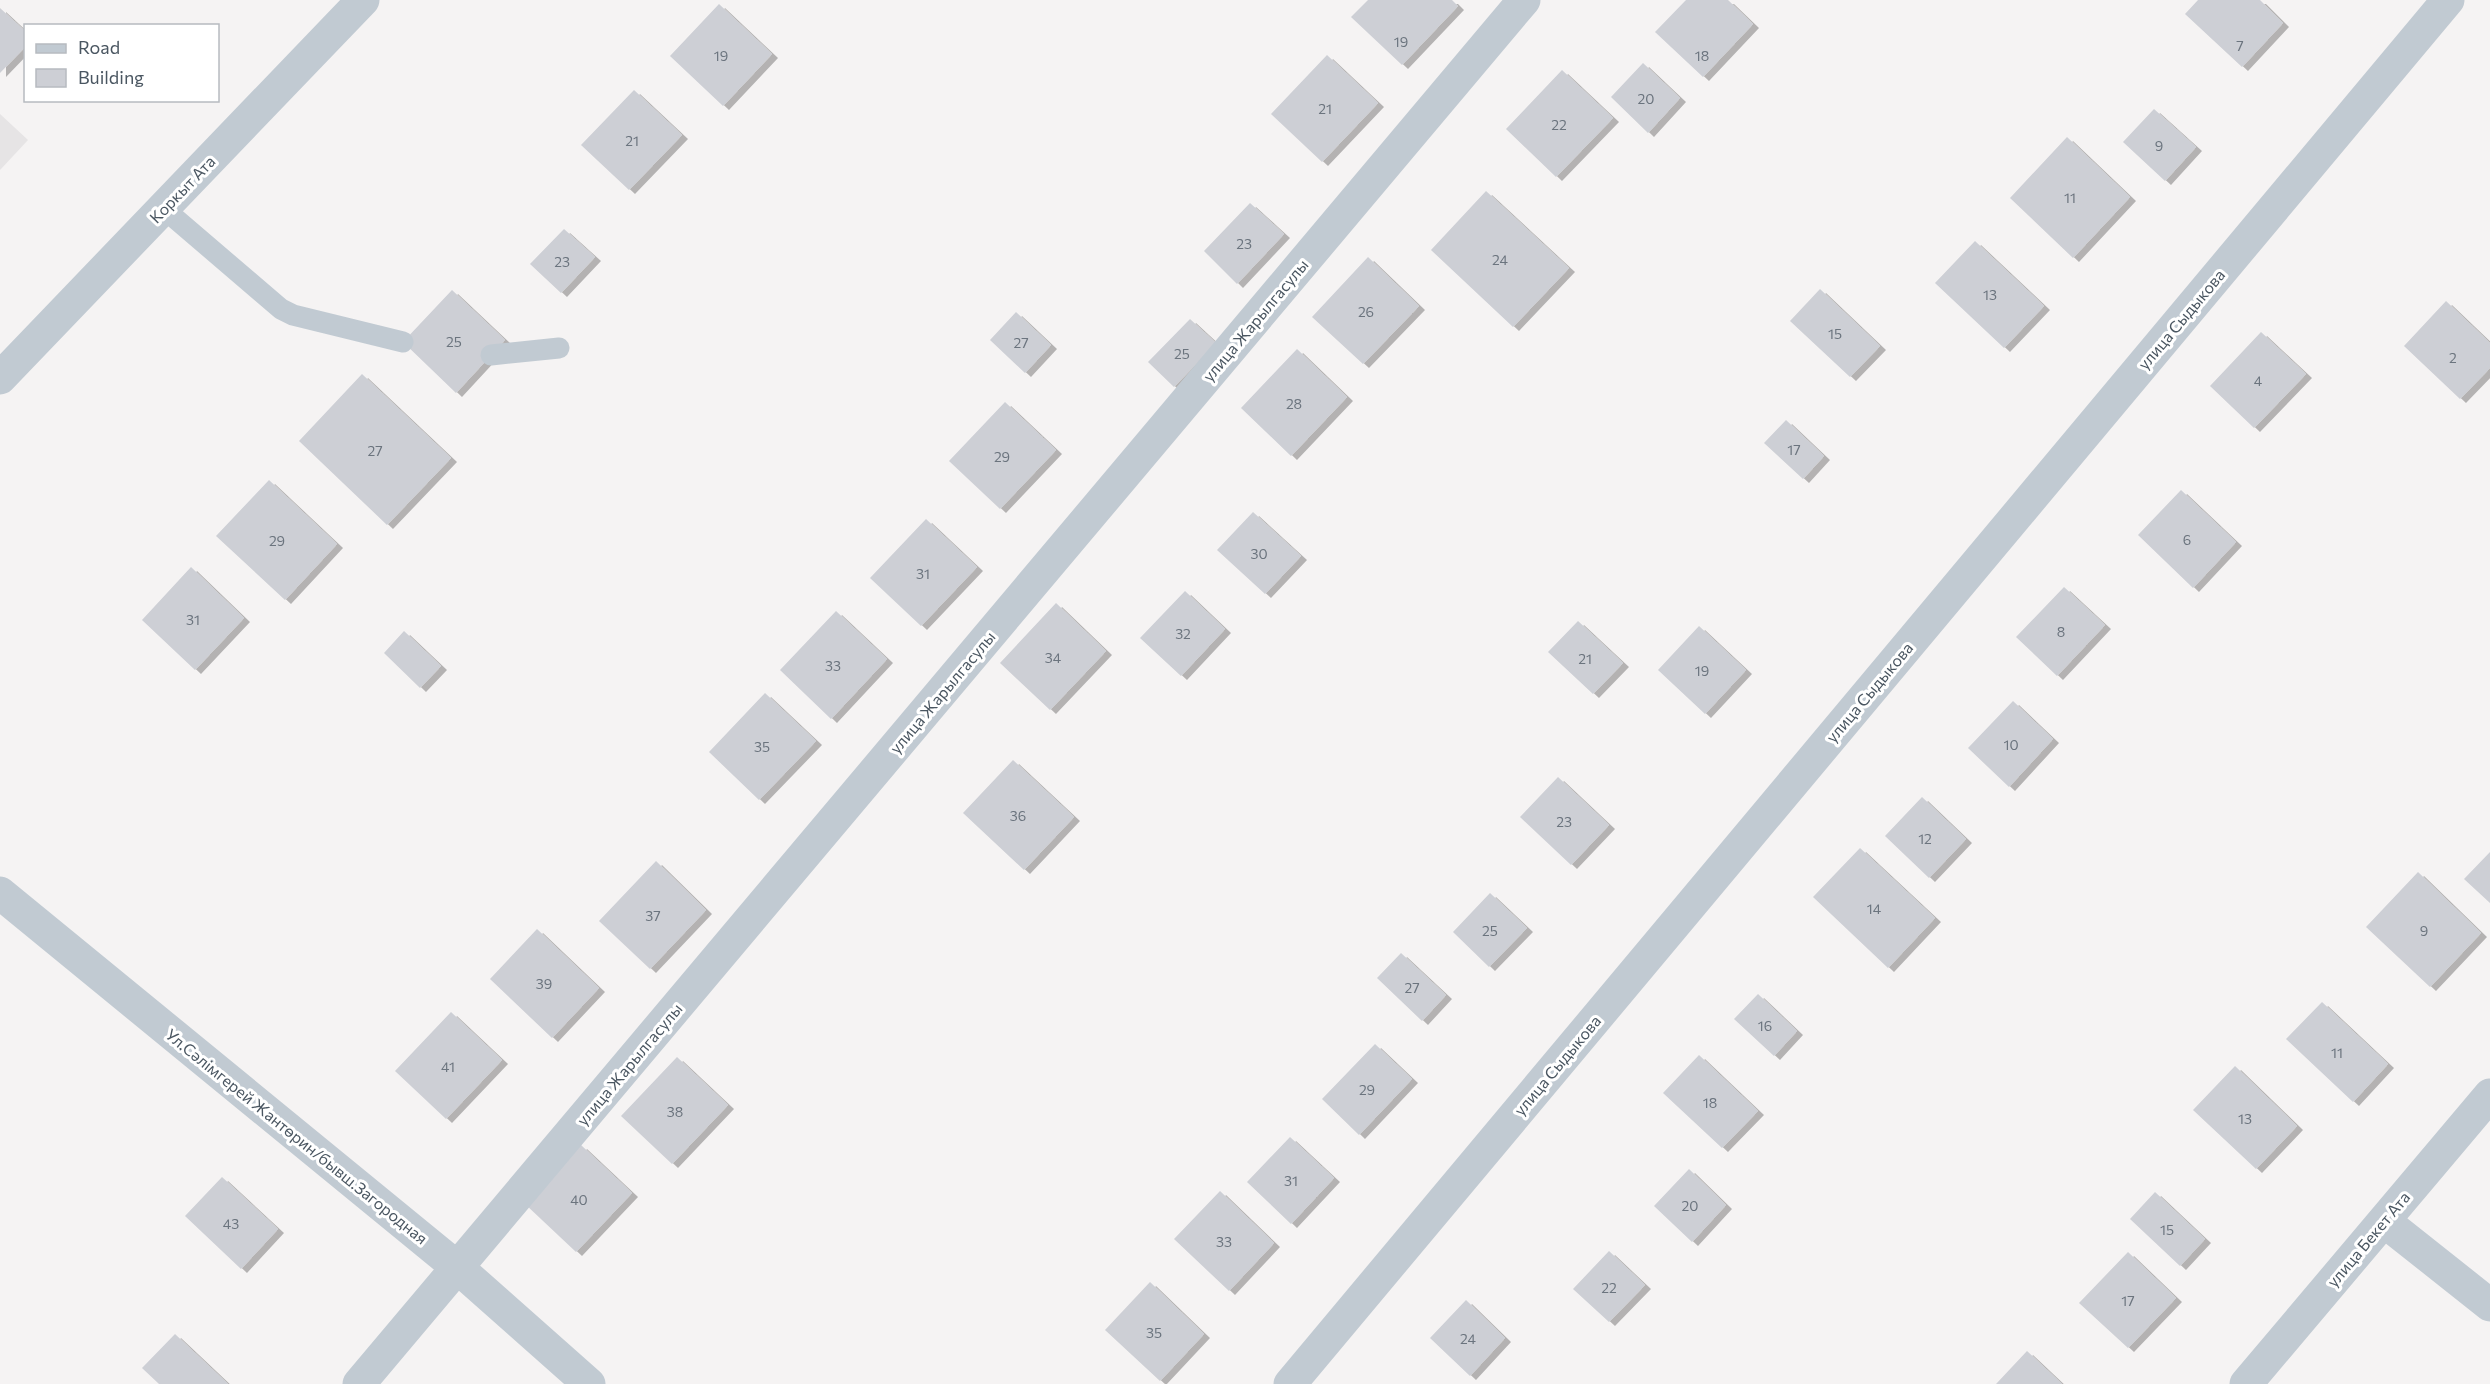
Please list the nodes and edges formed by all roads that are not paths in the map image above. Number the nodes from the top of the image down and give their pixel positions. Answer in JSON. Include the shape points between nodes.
{"nodes":[{"id":1,"x":363,"y":0,"type":"edge"},
{"id":2,"x":1524,"y":0,"type":"edge"},
{"id":3,"x":2448,"y":0,"type":"edge"},
{"id":4,"x":163,"y":208,"type":"junction"},
{"id":5,"x":403,"y":342,"type":"dead end"},
{"id":6,"x":559,"y":348,"type":"dead end"},
{"id":7,"x":491,"y":355,"type":"dead end"},
{"id":8,"x":0,"y":378,"type":"edge"},
{"id":9,"x":0,"y":893,"type":"edge"},
{"id":10,"x":2490,"y":1095,"type":"edge"},
{"id":11,"x":2384,"y":1221,"type":"junction"},
{"id":12,"x":458,"y":1268,"type":"junction"},
{"id":13,"x":2490,"y":1305,"type":"edge"},
{"id":14,"x":359,"y":1384,"type":"edge"},
{"id":15,"x":588,"y":1384,"type":"edge"},
{"id":16,"x":1290,"y":1384,"type":"edge"},
{"id":17,"x":2246,"y":1384,"type":"edge"}],
"edges":[{"from":1,"to":4,"type":"street","name":"Коркыт Ата"},
{"from":2,"to":12,"type":"street","name":"улица Жарылгасулы"},
{"from":3,"to":16,"type":"street","name":"улица Сыдыкова"},
{"from":4,"to":5,"type":"lane","via":[[281,309]]},
{"from":4,"to":8,"type":"street","name":"Коркыт Ата"},
{"from":6,"to":7,"type":"lane"},
{"from":9,"to":12,"type":"street","name":"Ул.Сәлімгерей Жантөрин/бывш.Загородная"},
{"from":10,"to":11,"type":"street","name":"улица Бекет Ата"},
{"from":11,"to":13,"type":"street"},
{"from":11,"to":17,"type":"street","name":"улица Бекет Ата"},
{"from":12,"to":14,"type":"street","name":"улица Жарылгасулы"},
{"from":12,"to":15,"type":"street","name":"Ул.Сәлімгерей Жантөрин/бывш.Загородная"}]}
